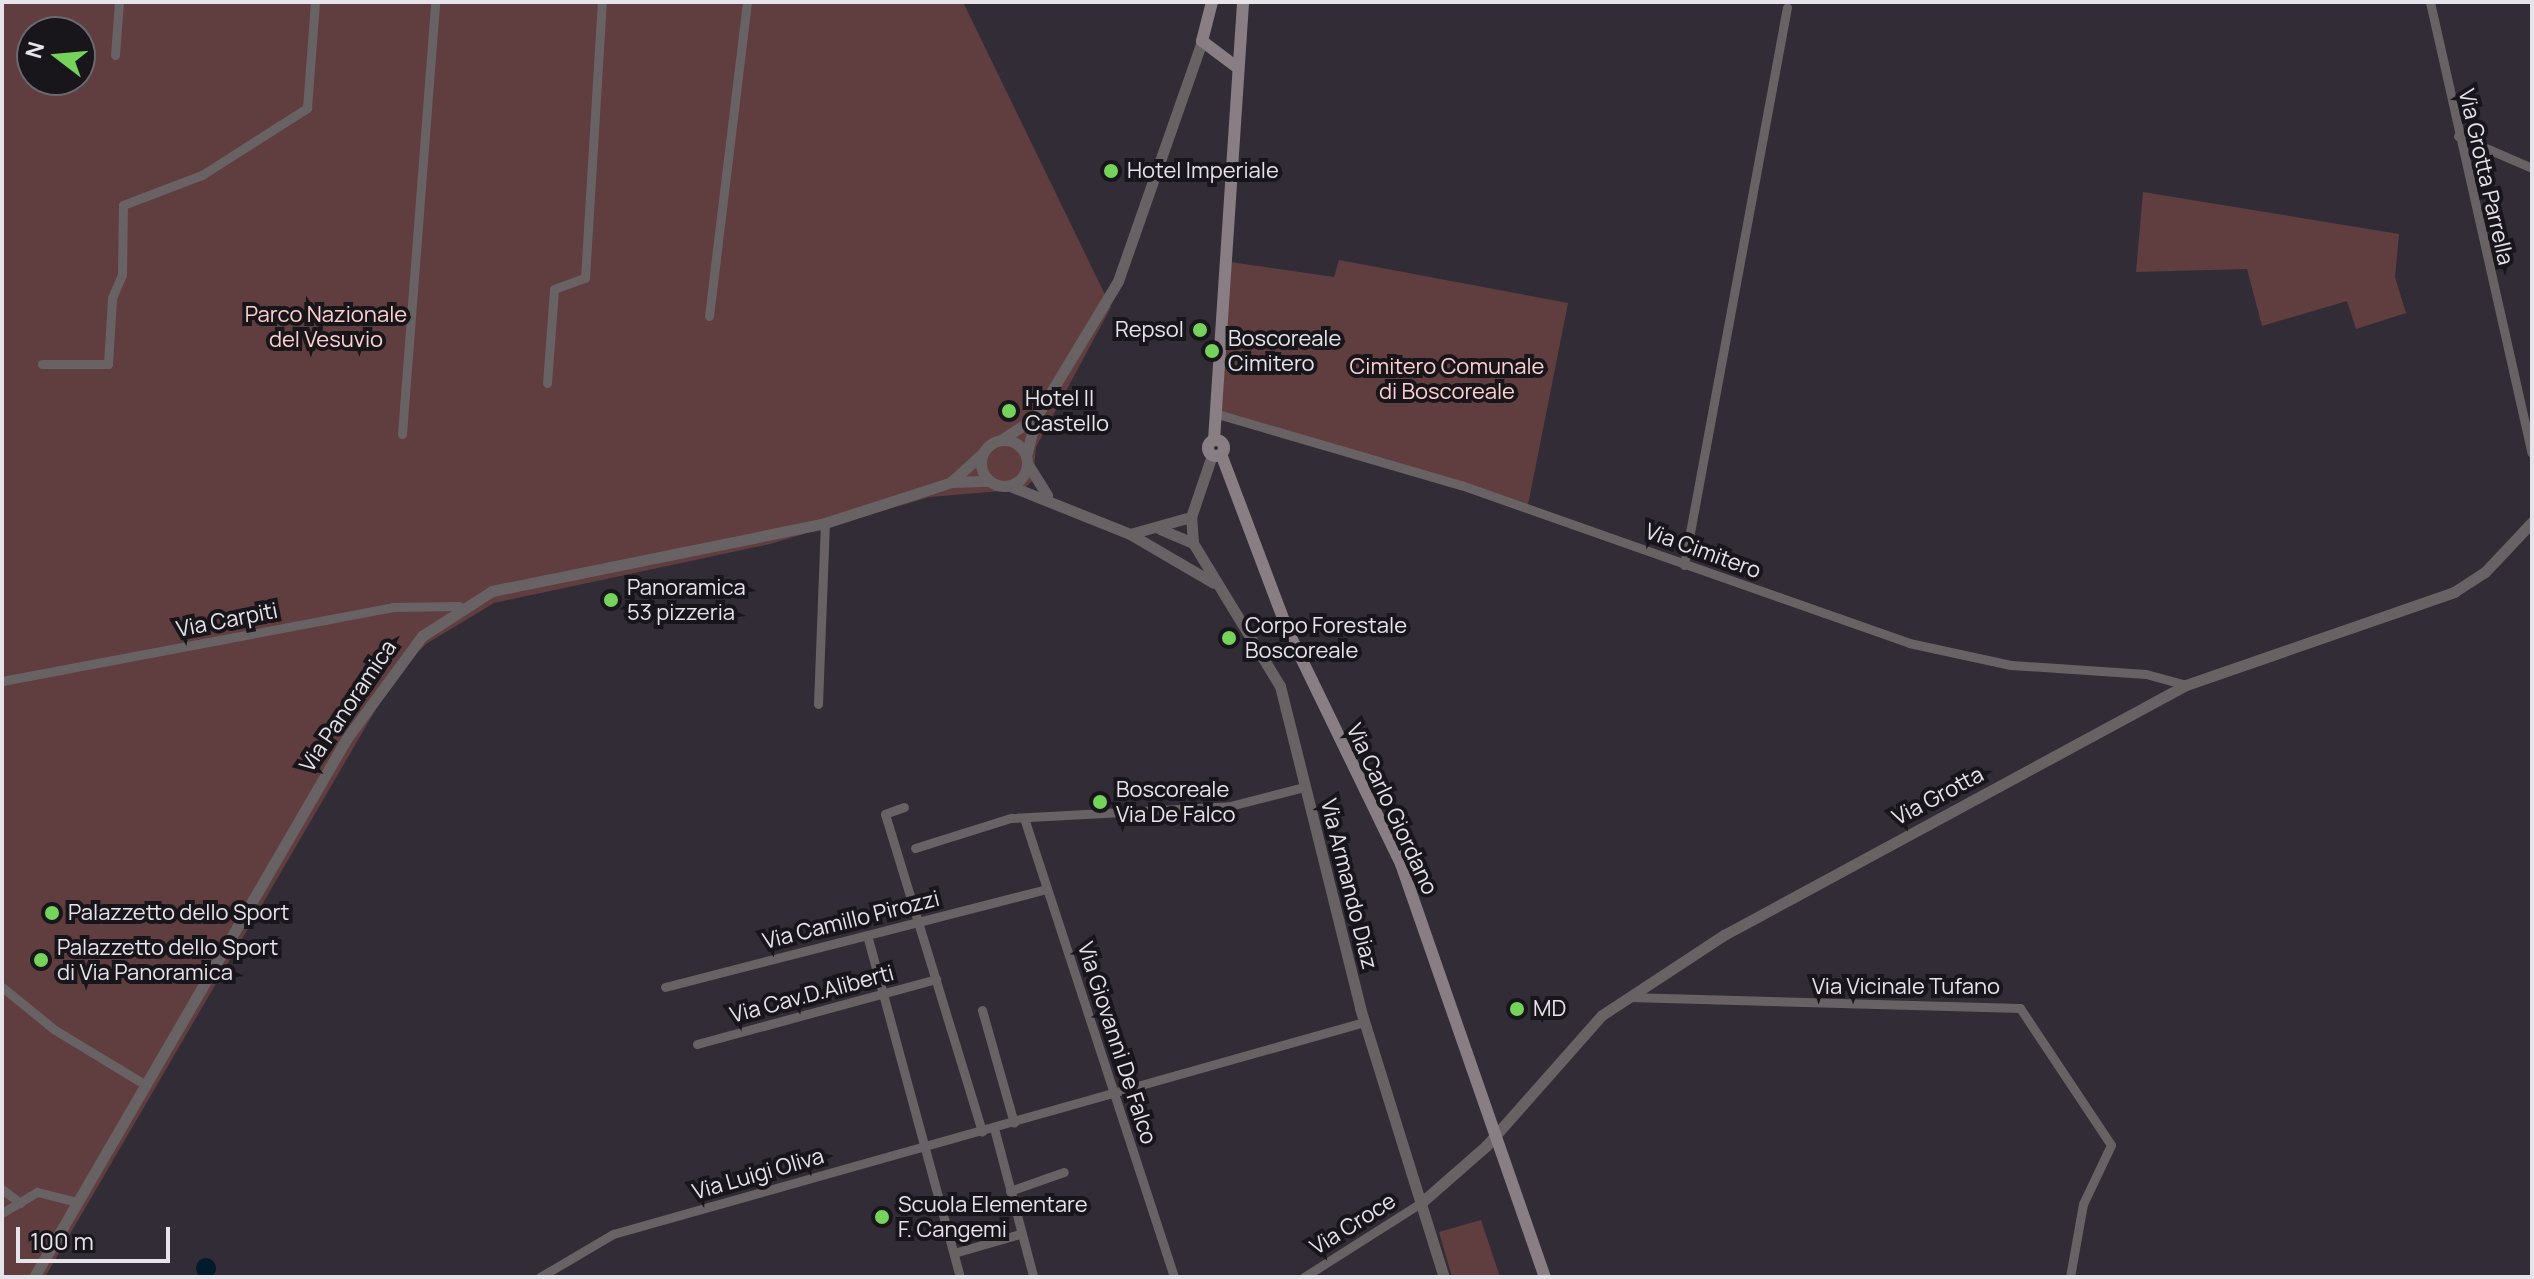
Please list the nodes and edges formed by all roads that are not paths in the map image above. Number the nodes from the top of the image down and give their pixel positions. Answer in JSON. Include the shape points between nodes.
{"nodes":[{"id":1,"x":119,"y":2,"type":"edge"},
{"id":2,"x":315,"y":2,"type":"edge"},
{"id":3,"x":435,"y":2,"type":"edge"},
{"id":4,"x":602,"y":2,"type":"edge"},
{"id":5,"x":747,"y":2,"type":"edge"},
{"id":6,"x":1212,"y":2,"type":"edge"},
{"id":7,"x":2430,"y":2,"type":"edge"},
{"id":8,"x":1244,"y":4,"type":"edge"},
{"id":9,"x":1787,"y":7,"type":"dead end"},
{"id":10,"x":1242,"y":26,"type":"junction"},
{"id":11,"x":1202,"y":41,"type":"junction"},
{"id":12,"x":1216,"y":53,"type":"junction"},
{"id":13,"x":115,"y":55,"type":"dead end"},
{"id":14,"x":1238,"y":68,"type":"junction"},
{"id":15,"x":1195,"y":76,"type":"junction"},
{"id":16,"x":2458,"y":136,"type":"junction"},
{"id":17,"x":2532,"y":168,"type":"edge"},
{"id":18,"x":709,"y":316,"type":"dead end"},
{"id":19,"x":42,"y":364,"type":"dead end"},
{"id":20,"x":547,"y":383,"type":"dead end"},
{"id":21,"x":1214,"y":413,"type":"junction"},
{"id":22,"x":1036,"y":417,"type":"junction"},
{"id":23,"x":402,"y":434,"type":"dead end"},
{"id":24,"x":1001,"y":440,"type":"junction"},
{"id":25,"x":983,"y":453,"type":"junction"},
{"id":26,"x":2532,"y":453,"type":"edge"},
{"id":27,"x":1216,"y":455,"type":"junction"},
{"id":28,"x":1026,"y":459,"type":"junction"},
{"id":29,"x":989,"y":481,"type":"junction"},
{"id":30,"x":952,"y":482,"type":"junction"},
{"id":31,"x":1010,"y":486,"type":"junction"},
{"id":32,"x":1047,"y":495,"type":"junction"},
{"id":33,"x":1191,"y":517,"type":"junction"},
{"id":34,"x":2532,"y":522,"type":"edge"},
{"id":35,"x":825,"y":523,"type":"junction"},
{"id":36,"x":1160,"y":529,"type":"junction"},
{"id":37,"x":1130,"y":534,"type":"junction"},
{"id":38,"x":1193,"y":543,"type":"junction"},
{"id":39,"x":1169,"y":554,"type":"junction"},
{"id":40,"x":1684,"y":565,"type":"junction"},
{"id":41,"x":1218,"y":585,"type":"junction"},
{"id":42,"x":459,"y":606,"type":"junction"},
{"id":43,"x":2,"y":681,"type":"edge"},
{"id":44,"x":2186,"y":685,"type":"junction"},
{"id":45,"x":818,"y":704,"type":"dead end"},
{"id":46,"x":1304,"y":787,"type":"junction"},
{"id":47,"x":904,"y":807,"type":"dead end"},
{"id":48,"x":1025,"y":821,"type":"junction"},
{"id":49,"x":915,"y":848,"type":"dead end"},
{"id":50,"x":1047,"y":889,"type":"junction"},
{"id":51,"x":919,"y":922,"type":"junction"},
{"id":52,"x":867,"y":935,"type":"junction"},
{"id":53,"x":936,"y":979,"type":"junction"},
{"id":54,"x":2,"y":987,"type":"edge"},
{"id":55,"x":665,"y":987,"type":"dead end"},
{"id":56,"x":883,"y":993,"type":"junction"},
{"id":57,"x":1629,"y":997,"type":"junction"},
{"id":58,"x":982,"y":1010,"type":"dead end"},
{"id":59,"x":1364,"y":1022,"type":"junction"},
{"id":60,"x":697,"y":1044,"type":"dead end"},
{"id":61,"x":144,"y":1084,"type":"junction"},
{"id":62,"x":1115,"y":1094,"type":"junction"},
{"id":63,"x":1014,"y":1123,"type":"junction"},
{"id":64,"x":994,"y":1128,"type":"junction"},
{"id":65,"x":1499,"y":1130,"type":"junction"},
{"id":66,"x":982,"y":1132,"type":"junction"},
{"id":67,"x":925,"y":1145,"type":"junction"},
{"id":68,"x":1064,"y":1172,"type":"dead end"},
{"id":69,"x":2,"y":1189,"type":"edge"},
{"id":70,"x":1010,"y":1191,"type":"junction"},
{"id":71,"x":77,"y":1202,"type":"junction"},
{"id":72,"x":1422,"y":1202,"type":"junction"},
{"id":73,"x":20,"y":1203,"type":"junction"},
{"id":74,"x":2,"y":1213,"type":"edge"},
{"id":75,"x":1020,"y":1234,"type":"junction"},
{"id":76,"x":954,"y":1253,"type":"junction"},
{"id":77,"x":1033,"y":1276,"type":"edge"},
{"id":78,"x":34,"y":1277,"type":"edge"},
{"id":79,"x":540,"y":1277,"type":"edge"},
{"id":80,"x":960,"y":1277,"type":"edge"},
{"id":81,"x":1174,"y":1277,"type":"edge"},
{"id":82,"x":1304,"y":1277,"type":"edge"},
{"id":83,"x":1444,"y":1277,"type":"edge"},
{"id":84,"x":1545,"y":1277,"type":"edge"},
{"id":85,"x":2070,"y":1277,"type":"edge"}],
"edges":[{"from":1,"to":13,"type":"street"},
{"from":2,"to":19,"type":"street","via":[[307,108],[202,175],[123,205],[122,275],[112,298],[108,364]]},
{"from":3,"to":23,"type":"street"},
{"from":4,"to":20,"type":"street","via":[[585,278],[554,289]]},
{"from":5,"to":18,"type":"street"},
{"from":6,"to":11,"type":"main road"},
{"from":7,"to":16,"type":"street","name":"Via Grotta Parrella"},
{"from":8,"to":10,"type":"main road"},
{"from":9,"to":40,"type":"street"},
{"from":10,"to":12,"type":"main road"},
{"from":10,"to":14,"type":"main road"},
{"from":11,"to":12,"type":"main road"},
{"from":11,"to":15,"type":"street","name":"Via Panoramica"},
{"from":12,"to":14,"type":"main road"},
{"from":12,"to":15,"type":"street","name":"Via Panoramica"},
{"from":14,"to":21,"type":"main road"},
{"from":15,"to":22,"type":"street","name":"Via Panoramica","via":[[1118,281]]},
{"from":16,"to":17,"type":"street"},
{"from":16,"to":26,"type":"street","name":"Via Grotta Parrella"},
{"from":21,"to":27,"type":"main road","name":"Via Carlo Giordano","via":[[1214,440],[1223,445]]},
{"from":21,"to":40,"type":"street","name":"Via Cimitero","via":[[1461,485]]},
{"from":22,"to":24,"type":"street","name":"Via Panoramica"},
{"from":22,"to":28,"type":"street","name":"Via Panoramica"},
{"from":24,"to":25,"type":"street","name":"Via Panoramica"},
{"from":24,"to":28,"type":"street"},
{"from":25,"to":29,"type":"street"},
{"from":25,"to":30,"type":"street","name":"Via Panoramica"},
{"from":27,"to":33,"type":"street"},
{"from":27,"to":65,"type":"main road","name":"Via Carlo Giordano","via":[[1287,629],[1401,864]]},
{"from":28,"to":31,"type":"street","name":"Via Panoramica"},
{"from":28,"to":32,"type":"street"},
{"from":29,"to":30,"type":"street","name":"Via Panoramica"},
{"from":29,"to":31,"type":"street","name":"Via Panoramica"},
{"from":30,"to":35,"type":"street","name":"Via Panoramica"},
{"from":31,"to":32,"type":"street","name":"Via Panoramica"},
{"from":32,"to":37,"type":"street","name":"Via Armando Diaz"},
{"from":33,"to":36,"type":"street"},
{"from":33,"to":38,"type":"street"},
{"from":34,"to":44,"type":"street","name":"Via Grotta","via":[[2485,572],[2454,592]]},
{"from":35,"to":42,"type":"street","name":"Via Panoramica","via":[[538,580]]},
{"from":35,"to":45,"type":"street"},
{"from":36,"to":37,"type":"street"},
{"from":36,"to":38,"type":"street"},
{"from":37,"to":39,"type":"street","name":"Via Armando Diaz"},
{"from":38,"to":39,"type":"street"},
{"from":38,"to":41,"type":"street","name":"Via Armando Diaz"},
{"from":39,"to":41,"type":"street","name":"Via Armando Diaz"},
{"from":40,"to":44,"type":"street","name":"Via Cimitero","via":[[1978,659],[2146,674]]},
{"from":41,"to":46,"type":"street","name":"Via Armando Diaz","via":[[1280,686]]},
{"from":42,"to":43,"type":"street","name":"Via Carpiti","via":[[393,607]]},
{"from":42,"to":61,"type":"street","name":"Via Panoramica","via":[[395,668],[347,738]]},
{"from":44,"to":57,"type":"street","name":"Via Grotta","via":[[1724,935]]},
{"from":46,"to":48,"type":"street","via":[[1230,806],[1068,809]]},
{"from":46,"to":59,"type":"street","name":"Via Armando Diaz"},
{"from":47,"to":51,"type":"street","via":[[885,814]]},
{"from":48,"to":49,"type":"street","via":[[1011,818]]},
{"from":48,"to":50,"type":"street","name":"Via Giovanni De Falco"},
{"from":50,"to":51,"type":"street","name":"Via Camillo Pirozzi"},
{"from":50,"to":62,"type":"street","name":"Via Giovanni De Falco"},
{"from":51,"to":52,"type":"street","name":"Via Camillo Pirozzi"},
{"from":51,"to":53,"type":"street"},
{"from":52,"to":55,"type":"street","name":"Via Camillo Pirozzi"},
{"from":52,"to":56,"type":"street"},
{"from":53,"to":56,"type":"street","name":"Via Cav.D.Aliberti"},
{"from":53,"to":66,"type":"street"},
{"from":54,"to":61,"type":"street","via":[[55,1030]]},
{"from":56,"to":60,"type":"street","name":"Via Cav.D.Aliberti"},
{"from":56,"to":67,"type":"street"},
{"from":57,"to":65,"type":"street","name":"Via Grotta","via":[[1566,1050]]},
{"from":57,"to":85,"type":"street","name":"Via Vicinale Tufano","via":[[2020,1008],[2111,1145],[2083,1204]]},
{"from":58,"to":63,"type":"street"},
{"from":59,"to":62,"type":"street","name":"Via Luigi Oliva"},
{"from":59,"to":72,"type":"street","name":"Via Armando Diaz"},
{"from":61,"to":71,"type":"street","name":"Via Panoramica"},
{"from":62,"to":63,"type":"street","name":"Via Luigi Oliva"},
{"from":62,"to":81,"type":"street","name":"Via Giovanni De Falco"},
{"from":63,"to":64,"type":"street","name":"Via Luigi Oliva"},
{"from":64,"to":66,"type":"street","name":"Via Luigi Oliva"},
{"from":64,"to":70,"type":"street"},
{"from":65,"to":72,"type":"street","name":"Via Grotta"},
{"from":65,"to":84,"type":"main road","name":"Via Carlo Giordano"},
{"from":66,"to":67,"type":"street","name":"Via Luigi Oliva"},
{"from":67,"to":76,"type":"street"},
{"from":67,"to":79,"type":"street","name":"Via Luigi Oliva","via":[[613,1234]]},
{"from":68,"to":70,"type":"street"},
{"from":69,"to":73,"type":"street"},
{"from":70,"to":75,"type":"street"},
{"from":71,"to":73,"type":"street","via":[[37,1192]]},
{"from":71,"to":78,"type":"street","name":"Via Panoramica"},
{"from":72,"to":82,"type":"street","name":"Via Croce"},
{"from":72,"to":83,"type":"street","name":"Via Armando Diaz"},
{"from":73,"to":74,"type":"street"},
{"from":75,"to":76,"type":"street"},
{"from":75,"to":77,"type":"street"},
{"from":76,"to":80,"type":"street"}]}
